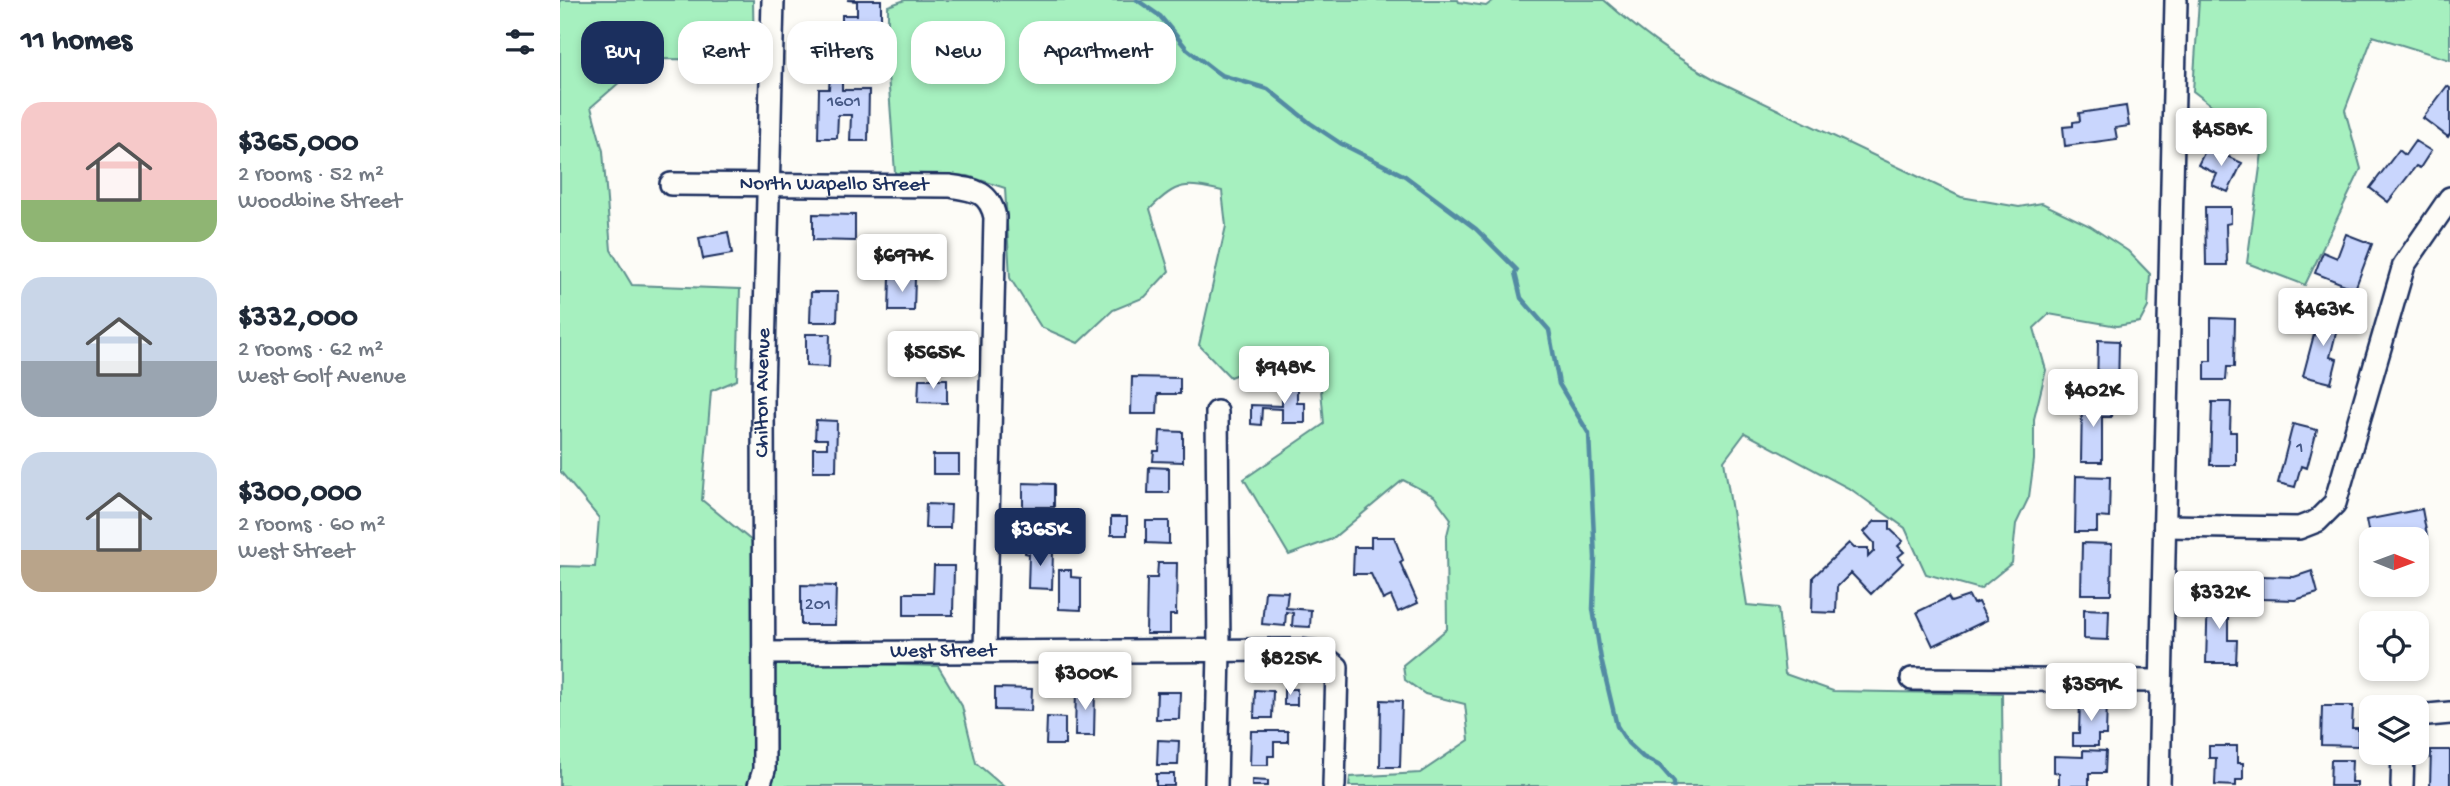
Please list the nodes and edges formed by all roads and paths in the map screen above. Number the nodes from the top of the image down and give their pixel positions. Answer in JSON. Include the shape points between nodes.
{"nodes":[{"id":1,"x":773,"y":0,"type":"edge"},
{"id":2,"x":2176,"y":0,"type":"edge"},
{"id":3,"x":671,"y":184,"type":"dead end"},
{"id":4,"x":768,"y":185,"type":"junction"},
{"id":5,"x":2450,"y":198,"type":"edge"},
{"id":6,"x":1217,"y":412,"type":"dead end"},
{"id":7,"x":2165,"y":526,"type":"junction"},
{"id":8,"x":985,"y":651,"type":"junction"},
{"id":9,"x":1219,"y":651,"type":"junction"},
{"id":10,"x":765,"y":653,"type":"junction"},
{"id":11,"x":1912,"y":680,"type":"dead end"},
{"id":12,"x":2161,"y":681,"type":"junction"},
{"id":13,"x":2450,"y":713,"type":"edge"},
{"id":14,"x":2429,"y":715,"type":"edge"},
{"id":15,"x":2403,"y":765,"type":"edge"},
{"id":16,"x":759,"y":786,"type":"edge"},
{"id":17,"x":1216,"y":786,"type":"edge"},
{"id":18,"x":1334,"y":786,"type":"edge"},
{"id":19,"x":2159,"y":786,"type":"edge"},
{"id":20,"x":2402,"y":786,"type":"edge"}],
"edges":[{"from":1,"to":4,"type":"street","name":"Chilton Avenue"},
{"from":2,"to":7,"type":"street"},
{"from":3,"to":4,"type":"street","name":"North Wapello Street"},
{"from":4,"to":8,"type":"street","name":"North Wapello Street","via":[[950,186],[976,190],[992,203]]},
{"from":4,"to":10,"type":"street","name":"Chilton Avenue","via":[[763,394]]},
{"from":5,"to":7,"type":"street","via":[[2404,265],[2335,503],[2317,521],[2299,528]]},
{"from":6,"to":9,"type":"street"},
{"from":7,"to":12,"type":"street"},
{"from":8,"to":9,"type":"street","name":"West Street"},
{"from":8,"to":10,"type":"street","name":"West Street"},
{"from":9,"to":17,"type":"street"},
{"from":9,"to":18,"type":"street","name":"West Street","via":[[1318,652],[1337,667]]},
{"from":10,"to":16,"type":"street","name":"Chilton Avenue","via":[[764,770]]},
{"from":11,"to":12,"type":"street"},
{"from":12,"to":19,"type":"street"},
{"from":13,"to":14,"type":"street"},
{"from":15,"to":20,"type":"street"}]}
